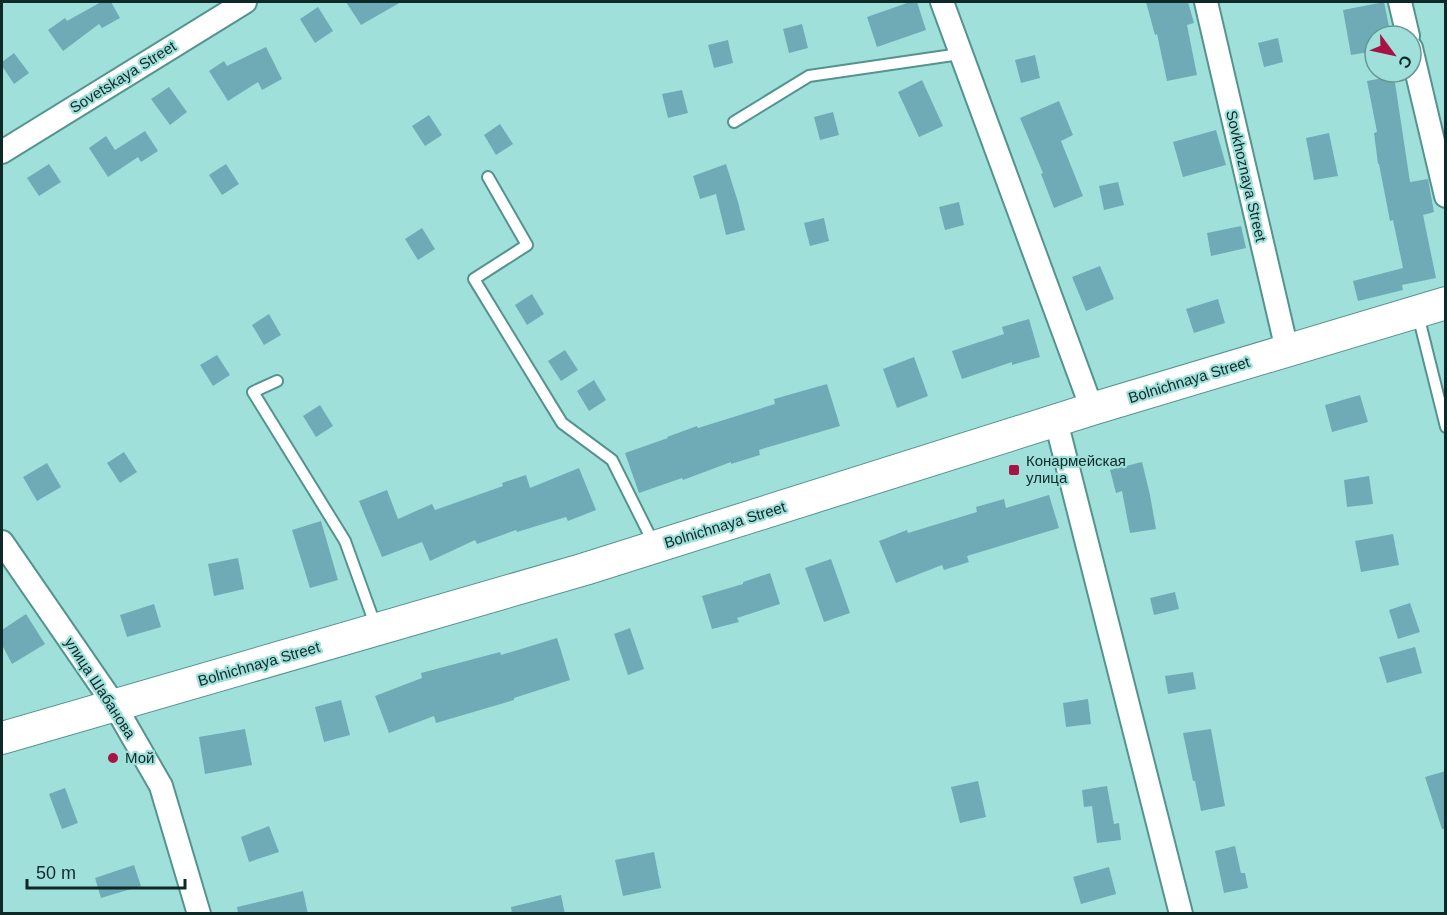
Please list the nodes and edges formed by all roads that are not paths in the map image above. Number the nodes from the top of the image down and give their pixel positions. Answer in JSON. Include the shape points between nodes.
{"nodes":[{"id":1,"x":245,"y":2,"type":"edge"},
{"id":2,"x":942,"y":2,"type":"edge"},
{"id":3,"x":1206,"y":2,"type":"edge"},
{"id":4,"x":1400,"y":2,"type":"edge"},
{"id":5,"x":1405,"y":24,"type":"edge"},
{"id":6,"x":960,"y":54,"type":"junction"},
{"id":7,"x":1420,"y":84,"type":"edge"},
{"id":8,"x":734,"y":122,"type":"dead end"},
{"id":9,"x":2,"y":152,"type":"edge"},
{"id":10,"x":488,"y":177,"type":"dead end"},
{"id":11,"x":1446,"y":196,"type":"edge"},
{"id":12,"x":1431,"y":307,"type":"edge"},
{"id":13,"x":1287,"y":350,"type":"junction"},
{"id":14,"x":277,"y":381,"type":"dead end"},
{"id":15,"x":1092,"y":409,"type":"junction"},
{"id":16,"x":1056,"y":421,"type":"junction"},
{"id":17,"x":1446,"y":427,"type":"edge"},
{"id":18,"x":2,"y":542,"type":"edge"},
{"id":19,"x":656,"y":547,"type":"junction"},
{"id":20,"x":377,"y":630,"type":"junction"},
{"id":21,"x":115,"y":706,"type":"junction"},
{"id":22,"x":2,"y":738,"type":"edge"},
{"id":23,"x":199,"y":914,"type":"edge"},
{"id":24,"x":1181,"y":914,"type":"edge"}],
"edges":[{"from":1,"to":9,"type":"street","name":"Sovetskaya Street"},
{"from":2,"to":6,"type":"street"},
{"from":3,"to":13,"type":"street","name":"Sovkhoznaya Street"},
{"from":4,"to":5,"type":"street"},
{"from":6,"to":8,"type":"lane","via":[[809,76]]},
{"from":6,"to":15,"type":"street"},
{"from":7,"to":11,"type":"street"},
{"from":10,"to":19,"type":"lane","via":[[527,245],[474,279],[562,423],[612,460]]},
{"from":12,"to":13,"type":"street","name":"Bolnichnaya Street"},
{"from":12,"to":17,"type":"lane"},
{"from":13,"to":15,"type":"street","name":"Bolnichnaya Street"},
{"from":14,"to":20,"type":"lane","via":[[253,393],[345,541]]},
{"from":15,"to":16,"type":"street","name":"Bolnichnaya Street"},
{"from":16,"to":19,"type":"street","name":"Bolnichnaya Street"},
{"from":16,"to":24,"type":"street"},
{"from":18,"to":21,"type":"street","name":"улица Шабанова"},
{"from":19,"to":20,"type":"street","name":"Bolnichnaya Street"},
{"from":20,"to":21,"type":"street","name":"Bolnichnaya Street"},
{"from":21,"to":22,"type":"street","name":"Bolnichnaya Street"},
{"from":21,"to":23,"type":"street","name":"улица Шабанова","via":[[161,786]]}]}
